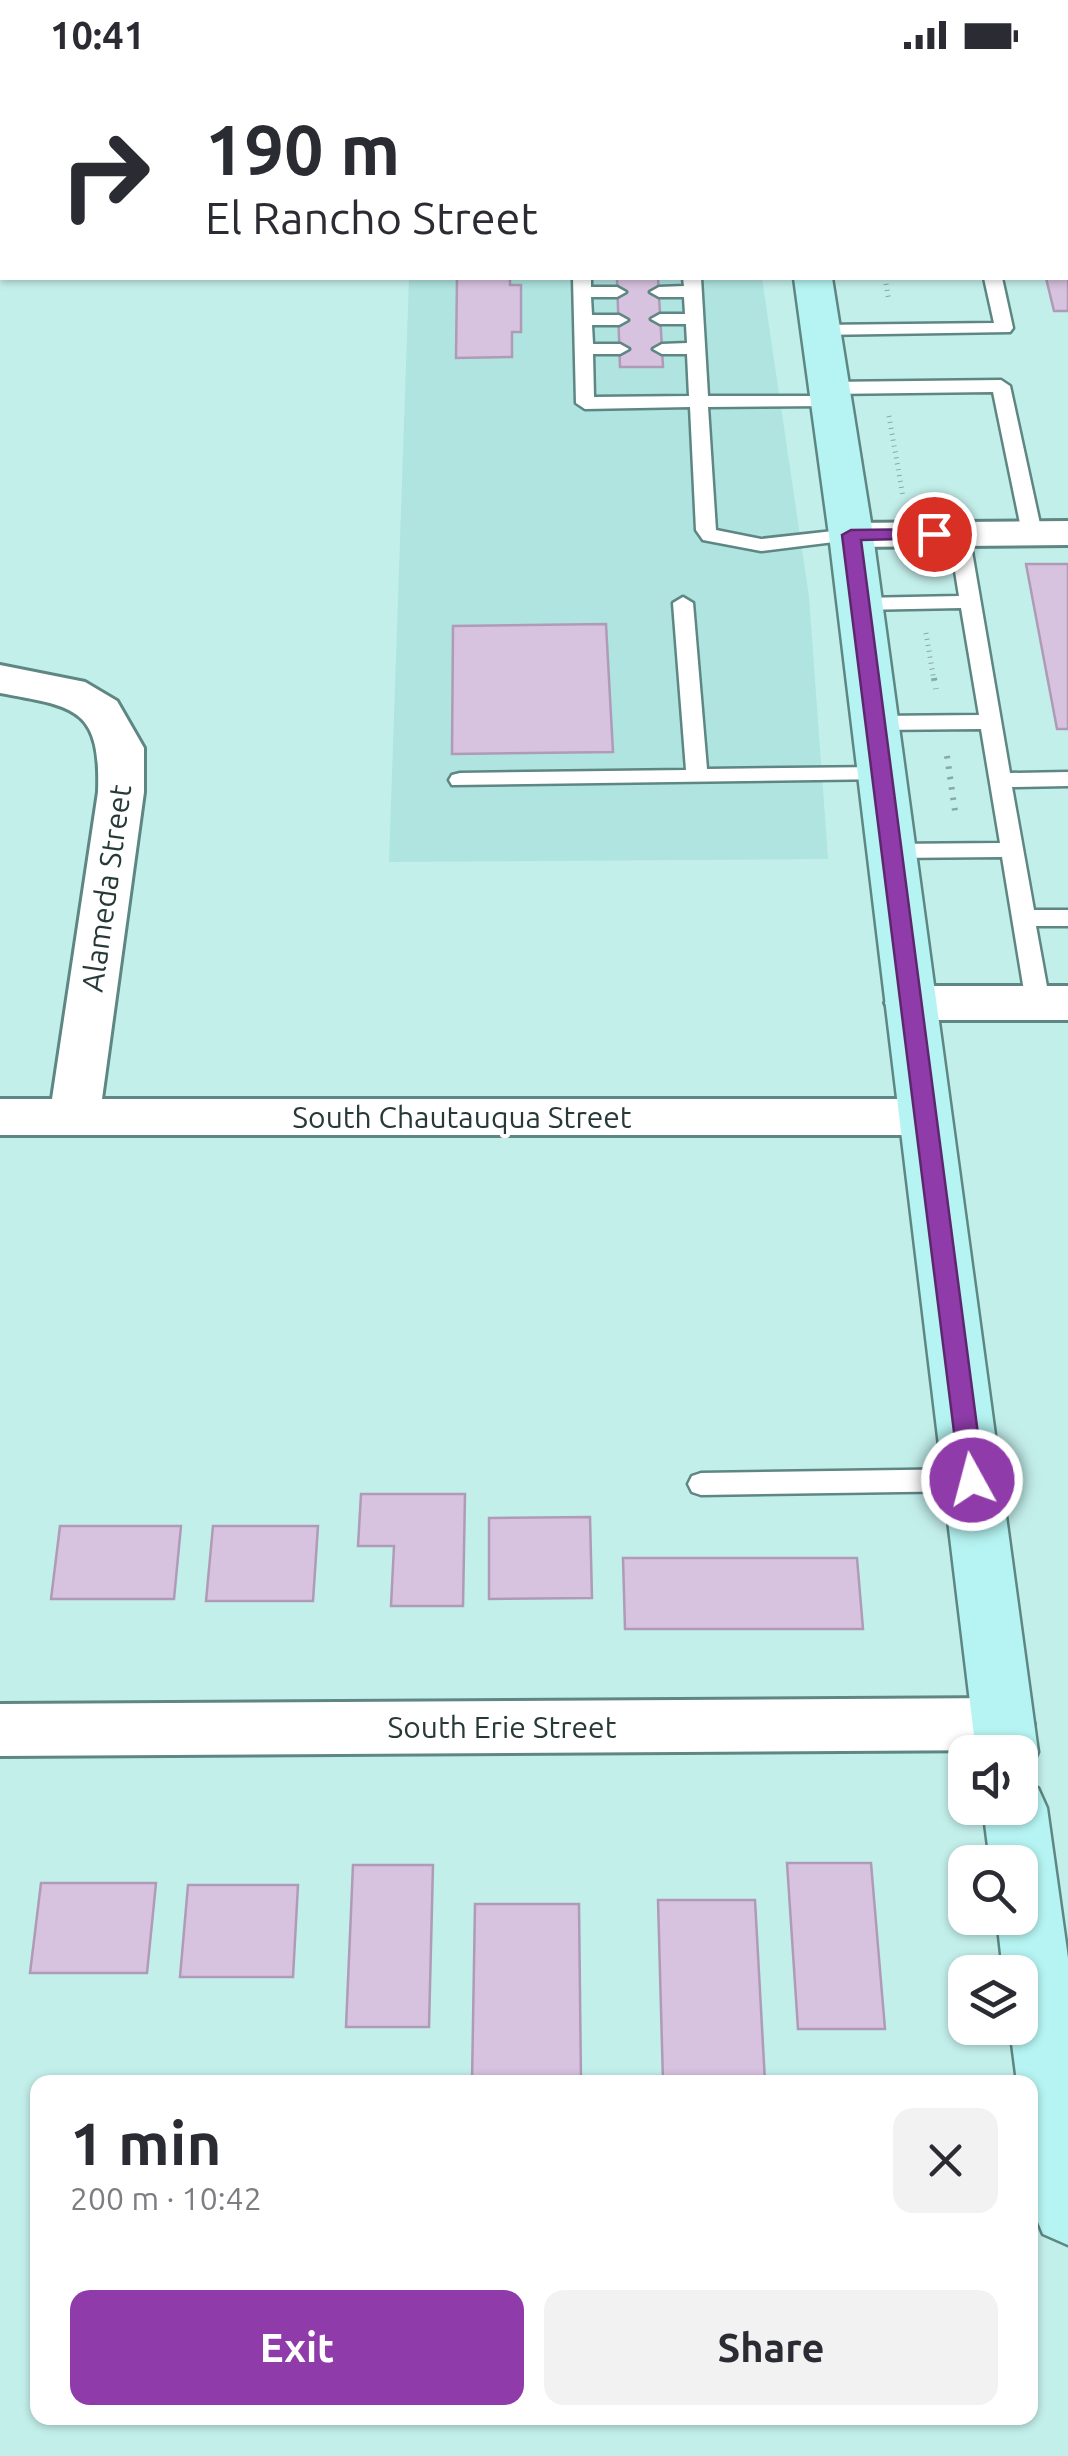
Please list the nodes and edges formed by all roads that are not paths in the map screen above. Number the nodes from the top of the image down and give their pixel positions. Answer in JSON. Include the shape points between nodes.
{"nodes":[{"id":1,"x":597,"y":280,"type":"edge"},
{"id":2,"x":814,"y":280,"type":"edge"},
{"id":3,"x":993,"y":280,"type":"edge"},
{"id":4,"x":583,"y":308,"type":"edge"},
{"id":5,"x":694,"y":312,"type":"edge"},
{"id":6,"x":619,"y":320,"type":"junction"},
{"id":7,"x":660,"y":320,"type":"junction"},
{"id":8,"x":820,"y":330,"type":"junction"},
{"id":9,"x":828,"y":394,"type":"junction"},
{"id":10,"x":699,"y":402,"type":"junction"},
{"id":11,"x":1050,"y":533,"type":"edge"},
{"id":12,"x":959,"y":534,"type":"junction"},
{"id":13,"x":851,"y":535,"type":"junction"},
{"id":14,"x":970,"y":602,"type":"junction"},
{"id":15,"x":683,"y":603,"type":"dead end"},
{"id":16,"x":860,"y":604,"type":"junction"},
{"id":17,"x":0,"y":679,"type":"edge"},
{"id":18,"x":990,"y":722,"type":"junction"},
{"id":19,"x":874,"y":724,"type":"junction"},
{"id":20,"x":880,"y":774,"type":"junction"},
{"id":21,"x":696,"y":777,"type":"junction"},
{"id":22,"x":1068,"y":779,"type":"edge"},
{"id":23,"x":460,"y":780,"type":"dead end"},
{"id":24,"x":1000,"y":780,"type":"junction"},
{"id":25,"x":1013,"y":850,"type":"junction"},
{"id":26,"x":890,"y":851,"type":"junction"},
{"id":27,"x":1024,"y":918,"type":"junction"},
{"id":28,"x":1068,"y":918,"type":"edge"},
{"id":29,"x":909,"y":1003,"type":"junction"},
{"id":30,"x":1053,"y":1003,"type":"edge"},
{"id":31,"x":0,"y":1117,"type":"edge"},
{"id":32,"x":74,"y":1117,"type":"junction"},
{"id":33,"x":924,"y":1117,"type":"junction"},
{"id":34,"x":972,"y":1480,"type":"junction"},
{"id":35,"x":701,"y":1484,"type":"dead end"},
{"id":36,"x":0,"y":1730,"type":"edge"},
{"id":37,"x":1005,"y":1735,"type":"edge"},
{"id":38,"x":948,"y":1738,"type":"edge"},
{"id":39,"x":1017,"y":1825,"type":"edge"},
{"id":40,"x":1068,"y":2210,"type":"edge"}],
"edges":[{"from":1,"to":4,"type":"lane"},
{"from":2,"to":8,"type":"main road"},
{"from":3,"to":8,"type":"lane","via":[[1004,328]]},
{"from":4,"to":6,"type":"lane"},
{"from":4,"to":6,"type":"lane"},
{"from":4,"to":6,"type":"lane"},
{"from":4,"to":10,"type":"lane","via":[[585,403]]},
{"from":5,"to":7,"type":"lane"},
{"from":5,"to":7,"type":"lane"},
{"from":5,"to":7,"type":"lane"},
{"from":5,"to":10,"type":"lane"},
{"from":8,"to":9,"type":"main road"},
{"from":9,"to":10,"type":"lane"},
{"from":9,"to":11,"type":"lane","via":[[1000,386]]},
{"from":9,"to":13,"type":"main road"},
{"from":10,"to":13,"type":"lane","via":[[710,536],[774,544]]},
{"from":11,"to":12,"type":"street"},
{"from":12,"to":13,"type":"street"},
{"from":12,"to":14,"type":"lane"},
{"from":13,"to":16,"type":"main road"},
{"from":14,"to":16,"type":"lane"},
{"from":14,"to":18,"type":"lane"},
{"from":15,"to":21,"type":"lane"},
{"from":16,"to":19,"type":"main road"},
{"from":17,"to":32,"type":"street","name":"Alameda Street","via":[[70,692],[101,710],[122,748]]},
{"from":18,"to":19,"type":"lane"},
{"from":18,"to":24,"type":"lane"},
{"from":19,"to":20,"type":"main road"},
{"from":20,"to":21,"type":"lane"},
{"from":20,"to":26,"type":"main road"},
{"from":21,"to":23,"type":"lane"},
{"from":22,"to":24,"type":"lane"},
{"from":24,"to":25,"type":"lane"},
{"from":25,"to":26,"type":"lane"},
{"from":25,"to":27,"type":"lane"},
{"from":26,"to":29,"type":"main road"},
{"from":27,"to":28,"type":"lane"},
{"from":27,"to":30,"type":"lane"},
{"from":29,"to":30,"type":"street"},
{"from":29,"to":33,"type":"main road"},
{"from":31,"to":32,"type":"street","name":"South Chautauqua Street"},
{"from":32,"to":33,"type":"street","name":"South Chautauqua Street"},
{"from":33,"to":34,"type":"main road"},
{"from":34,"to":35,"type":"lane"},
{"from":34,"to":37,"type":"main road"},
{"from":36,"to":38,"type":"street","name":"South Erie Street"},
{"from":39,"to":40,"type":"main road"}]}
